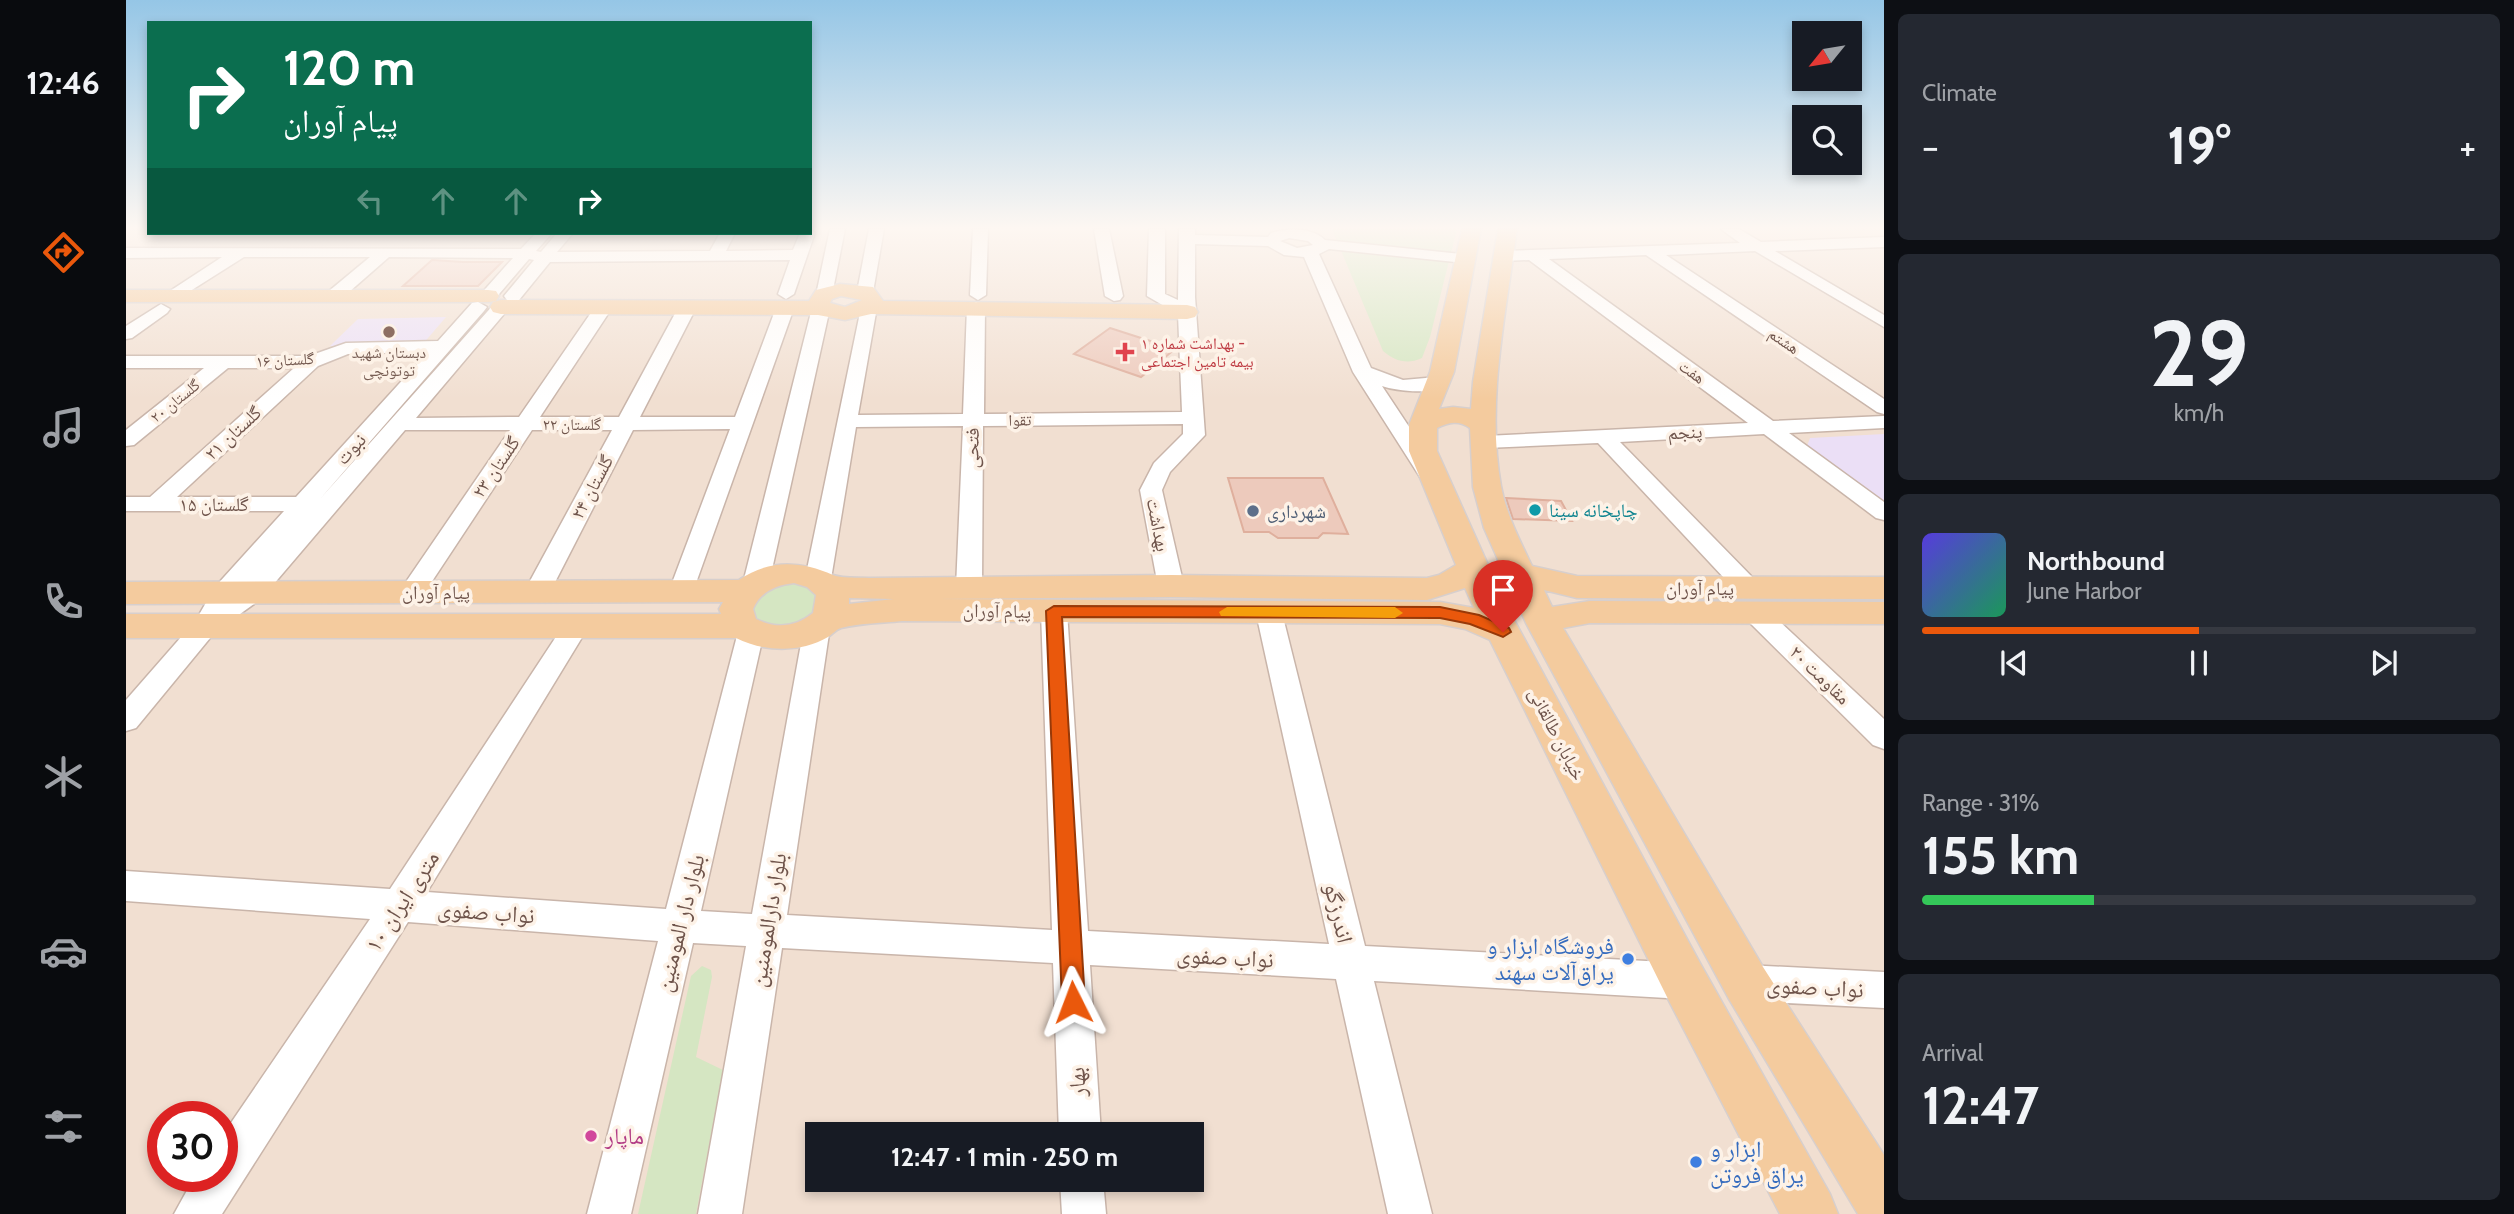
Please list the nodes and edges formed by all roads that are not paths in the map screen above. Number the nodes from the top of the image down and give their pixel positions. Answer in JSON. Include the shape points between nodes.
{"nodes":[{"id":1,"x":193,"y":286,"type":"edge"},
{"id":2,"x":346,"y":286,"type":"edge"},
{"id":3,"x":505,"y":286,"type":"edge"},
{"id":4,"x":513,"y":286,"type":"edge"},
{"id":5,"x":791,"y":286,"type":"edge"},
{"id":6,"x":825,"y":286,"type":"edge"},
{"id":7,"x":870,"y":286,"type":"edge"},
{"id":8,"x":978,"y":286,"type":"edge"},
{"id":9,"x":1112,"y":286,"type":"edge"},
{"id":10,"x":1156,"y":286,"type":"edge"},
{"id":11,"x":1186,"y":286,"type":"edge"},
{"id":12,"x":1331,"y":286,"type":"edge"},
{"id":13,"x":1460,"y":286,"type":"edge"},
{"id":14,"x":1506,"y":286,"type":"edge"},
{"id":15,"x":1569,"y":286,"type":"edge"},
{"id":16,"x":1702,"y":286,"type":"edge"},
{"id":17,"x":1823,"y":286,"type":"edge"},
{"id":18,"x":335,"y":295,"type":"junction"},
{"id":19,"x":126,"y":296,"type":"edge"},
{"id":20,"x":1114,"y":296,"type":"junction"},
{"id":21,"x":1156,"y":296,"type":"junction"},
{"id":22,"x":868,"y":298,"type":"junction"},
{"id":23,"x":786,"y":301,"type":"junction"},
{"id":24,"x":822,"y":301,"type":"junction"},
{"id":25,"x":977,"y":301,"type":"junction"},
{"id":26,"x":169,"y":302,"type":"junction"},
{"id":27,"x":495,"y":302,"type":"junction"},
{"id":28,"x":1186,"y":304,"type":"junction"},
{"id":29,"x":603,"y":308,"type":"junction"},
{"id":30,"x":687,"y":308,"type":"junction"},
{"id":31,"x":126,"y":310,"type":"edge"},
{"id":32,"x":1884,"y":322,"type":"edge"},
{"id":33,"x":126,"y":334,"type":"edge"},
{"id":34,"x":443,"y":346,"type":"junction"},
{"id":35,"x":223,"y":362,"type":"junction"},
{"id":36,"x":311,"y":362,"type":"junction"},
{"id":37,"x":127,"y":363,"type":"edge"},
{"id":38,"x":1363,"y":372,"type":"junction"},
{"id":39,"x":1439,"y":378,"type":"junction"},
{"id":40,"x":1485,"y":382,"type":"junction"},
{"id":41,"x":1884,"y":408,"type":"edge"},
{"id":42,"x":1194,"y":418,"type":"junction"},
{"id":43,"x":847,"y":421,"type":"junction"},
{"id":44,"x":973,"y":421,"type":"junction"},
{"id":45,"x":1884,"y":422,"type":"edge"},
{"id":46,"x":744,"y":423,"type":"junction"},
{"id":47,"x":399,"y":424,"type":"junction"},
{"id":48,"x":525,"y":424,"type":"junction"},
{"id":49,"x":626,"y":424,"type":"junction"},
{"id":50,"x":1422,"y":425,"type":"junction"},
{"id":51,"x":1767,"y":428,"type":"junction"},
{"id":52,"x":1484,"y":434,"type":"junction"},
{"id":53,"x":1603,"y":436,"type":"junction"},
{"id":54,"x":126,"y":440,"type":"edge"},
{"id":55,"x":1433,"y":478,"type":"junction"},
{"id":56,"x":126,"y":504,"type":"edge"},
{"id":57,"x":156,"y":504,"type":"junction"},
{"id":58,"x":301,"y":504,"type":"junction"},
{"id":59,"x":328,"y":505,"type":"junction"},
{"id":60,"x":1883,"y":511,"type":"edge"},
{"id":61,"x":1473,"y":569,"type":"junction"},
{"id":62,"x":1518,"y":573,"type":"junction"},
{"id":63,"x":823,"y":582,"type":"junction"},
{"id":64,"x":1171,"y":586,"type":"junction"},
{"id":65,"x":751,"y":587,"type":"junction"},
{"id":66,"x":969,"y":588,"type":"junction"},
{"id":67,"x":1884,"y":588,"type":"edge"},
{"id":68,"x":682,"y":591,"type":"junction"},
{"id":69,"x":412,"y":592,"type":"junction"},
{"id":70,"x":537,"y":592,"type":"junction"},
{"id":71,"x":126,"y":593,"type":"edge"},
{"id":72,"x":238,"y":593,"type":"junction"},
{"id":73,"x":873,"y":600,"type":"junction"},
{"id":74,"x":1583,"y":600,"type":"junction"},
{"id":75,"x":1752,"y":600,"type":"junction"},
{"id":76,"x":1434,"y":601,"type":"junction"},
{"id":77,"x":1054,"y":611,"type":"junction"},
{"id":78,"x":1269,"y":613,"type":"junction"},
{"id":79,"x":1884,"y":613,"type":"edge"},
{"id":80,"x":1543,"y":623,"type":"junction"},
{"id":81,"x":821,"y":624,"type":"junction"},
{"id":82,"x":206,"y":625,"type":"junction"},
{"id":83,"x":576,"y":625,"type":"junction"},
{"id":84,"x":126,"y":626,"type":"edge"},
{"id":85,"x":747,"y":629,"type":"junction"},
{"id":86,"x":1503,"y":632,"type":"junction"},
{"id":87,"x":126,"y":720,"type":"edge"},
{"id":88,"x":1884,"y":737,"type":"edge"},
{"id":89,"x":126,"y":886,"type":"edge"},
{"id":90,"x":399,"y":906,"type":"junction"},
{"id":91,"x":679,"y":926,"type":"junction"},
{"id":92,"x":766,"y":931,"type":"junction"},
{"id":93,"x":1070,"y":949,"type":"junction"},
{"id":94,"x":1351,"y":963,"type":"junction"},
{"id":95,"x":1685,"y":981,"type":"junction"},
{"id":96,"x":1746,"y":983,"type":"junction"},
{"id":97,"x":1884,"y":990,"type":"edge"},
{"id":98,"x":1079,"y":1122,"type":"edge"},
{"id":99,"x":238,"y":1149,"type":"edge"},
{"id":100,"x":210,"y":1192,"type":"edge"},
{"id":101,"x":1083,"y":1192,"type":"edge"},
{"id":102,"x":1884,"y":1205,"type":"edge"},
{"id":103,"x":196,"y":1214,"type":"edge"},
{"id":104,"x":609,"y":1214,"type":"edge"},
{"id":105,"x":720,"y":1214,"type":"edge"},
{"id":106,"x":1084,"y":1214,"type":"edge"},
{"id":107,"x":1410,"y":1214,"type":"edge"},
{"id":108,"x":1810,"y":1214,"type":"edge"},
{"id":109,"x":1867,"y":1214,"type":"edge"}],
"edges":[{"from":1,"to":26,"type":"street"},
{"from":2,"to":18,"type":"street"},
{"from":3,"to":27,"type":"street","name":"نبوت"},
{"from":4,"to":27,"type":"street","name":"نبوت"},
{"from":5,"to":23,"type":"street"},
{"from":6,"to":24,"type":"street"},
{"from":7,"to":22,"type":"street"},
{"from":8,"to":25,"type":"street"},
{"from":9,"to":20,"type":"street"},
{"from":10,"to":21,"type":"street"},
{"from":11,"to":28,"type":"street","name":"بهداشت"},
{"from":12,"to":38,"type":"street"},
{"from":13,"to":39,"type":"main road","name":"خیابان طالقانی"},
{"from":14,"to":40,"type":"main road","name":"خیابان طالقانی"},
{"from":15,"to":51,"type":"street","name":"هفت"},
{"from":16,"to":41,"type":"street","name":"هشتم"},
{"from":17,"to":32,"type":"street"},
{"from":18,"to":26,"type":"main road"},
{"from":18,"to":27,"type":"main road"},
{"from":19,"to":26,"type":"main road"},
{"from":20,"to":21,"type":"main road"},
{"from":20,"to":25,"type":"main road"},
{"from":21,"to":28,"type":"main road"},
{"from":22,"to":24,"type":"main road","via":[[840,290]]},
{"from":22,"to":25,"type":"main road"},
{"from":22,"to":43,"type":"street"},
{"from":23,"to":24,"type":"main road"},
{"from":23,"to":27,"type":"main road"},
{"from":23,"to":30,"type":"main road"},
{"from":23,"to":46,"type":"street"},
{"from":24,"to":65,"type":"street"},
{"from":25,"to":28,"type":"main road"},
{"from":25,"to":44,"type":"street","name":"فتحی"},
{"from":26,"to":27,"type":"main road"},
{"from":26,"to":31,"type":"main road"},
{"from":26,"to":33,"type":"street"},
{"from":27,"to":29,"type":"main road"},
{"from":27,"to":34,"type":"street","name":"نبوت"},
{"from":27,"to":47,"type":"street","name":"نبوت"},
{"from":28,"to":42,"type":"street","name":"بهداشت"},
{"from":29,"to":30,"type":"main road"},
{"from":29,"to":48,"type":"street","name":"گلستان ۲۳"},
{"from":30,"to":49,"type":"street","name":"گلستان ۲۴"},
{"from":34,"to":36,"type":"street","name":"گلستان ۱۶","via":[[346,349]]},
{"from":34,"to":58,"type":"street","name":"نبوت"},
{"from":35,"to":36,"type":"street","name":"گلستان ۱۶"},
{"from":35,"to":37,"type":"street","name":"گلستان ۱۶"},
{"from":35,"to":54,"type":"street","name":"گلستان ۲۰"},
{"from":36,"to":57,"type":"street","name":"گلستان ۲۱"},
{"from":38,"to":39,"type":"street","via":[[1401,386]]},
{"from":38,"to":55,"type":"street"},
{"from":39,"to":40,"type":"main road","via":[[1466,385]]},
{"from":39,"to":50,"type":"main road","name":"خیابان طالقانی"},
{"from":40,"to":52,"type":"main road","name":"خیابان طالقانی"},
{"from":42,"to":44,"type":"street","name":"تقوا"},
{"from":42,"to":64,"type":"street","name":"بهداشت","via":[[1194,435],[1152,482]]},
{"from":43,"to":44,"type":"street","name":"تقوا"},
{"from":43,"to":63,"type":"street"},
{"from":44,"to":66,"type":"street","name":"فتحی"},
{"from":45,"to":51,"type":"street","name":"پنجم"},
{"from":46,"to":49,"type":"street","name":"گلستان ۲۲"},
{"from":46,"to":68,"type":"street"},
{"from":47,"to":48,"type":"street","name":"گلستان ۲۲"},
{"from":47,"to":59,"type":"street","name":"نبوت"},
{"from":48,"to":49,"type":"street","name":"گلستان ۲۲"},
{"from":48,"to":69,"type":"street","name":"گلستان ۲۳"},
{"from":49,"to":70,"type":"street","name":"گلستان ۲۴"},
{"from":50,"to":52,"type":"main road","via":[[1455,414],[1467,416]]},
{"from":50,"to":55,"type":"main road","name":"خیابان طالقانی","via":[[1423,451]]},
{"from":51,"to":53,"type":"street","name":"پنجم"},
{"from":51,"to":60,"type":"street","name":"هفت"},
{"from":52,"to":53,"type":"street","name":"پنجم"},
{"from":52,"to":62,"type":"main road","name":"خیابان طالقانی","via":[[1487,487]]},
{"from":53,"to":75,"type":"street","name":"مقاومت ۲۰"},
{"from":55,"to":61,"type":"main road","name":"خیابان طالقانی"},
{"from":56,"to":57,"type":"street","name":"گلستان ۱۵"},
{"from":57,"to":58,"type":"street","name":"گلستان ۱۵"},
{"from":58,"to":59,"type":"street","name":"گلستان ۱۵"},
{"from":58,"to":72,"type":"street","name":"نبوت"},
{"from":59,"to":72,"type":"street","name":"نبوت"},
{"from":61,"to":76,"type":"main road","name":"پیام آوران","via":[[1450,583]]},
{"from":61,"to":86,"type":"main road","name":"خیابان طالقانی"},
{"from":62,"to":74,"type":"main road","name":"پیام آوران"},
{"from":62,"to":80,"type":"main road","name":"خیابان طالقانی"},
{"from":63,"to":65,"type":"main road","via":[[794,573]]},
{"from":63,"to":73,"type":"main road","name":"پیام آوران"},
{"from":63,"to":81,"type":"main road","via":[[834,601]]},
{"from":64,"to":66,"type":"main road","name":"پیام آوران"},
{"from":64,"to":76,"type":"main road","name":"پیام آوران"},
{"from":65,"to":68,"type":"main road","name":"پیام آوران"},
{"from":65,"to":85,"type":"main road","via":[[736,608]]},
{"from":66,"to":73,"type":"main road","name":"پیام آوران"},
{"from":67,"to":75,"type":"main road","name":"پیام آوران"},
{"from":68,"to":70,"type":"main road","name":"پیام آوران"},
{"from":69,"to":70,"type":"main road","name":"پیام آوران"},
{"from":69,"to":72,"type":"main road","name":"پیام آوران"},
{"from":71,"to":72,"type":"main road","name":"پیام آوران"},
{"from":72,"to":82,"type":"street"},
{"from":73,"to":77,"type":"main road","name":"پیام آوران"},
{"from":73,"to":81,"type":"main road","name":"پیام آوران"},
{"from":74,"to":75,"type":"main road","name":"پیام آوران"},
{"from":74,"to":80,"type":"main road","name":"پیام آوران","via":[[1571,614]]},
{"from":75,"to":79,"type":"main road","name":"پیام آوران"},
{"from":75,"to":88,"type":"street","name":"مقاومت ۲۰"},
{"from":76,"to":78,"type":"main road","name":"پیام آوران"},
{"from":76,"to":86,"type":"main road","name":"پیام آوران"},
{"from":77,"to":78,"type":"main road","name":"پیام آوران"},
{"from":77,"to":93,"type":"street","name":"بهار"},
{"from":78,"to":94,"type":"street","name":"اندرزگو"},
{"from":80,"to":96,"type":"main road","name":"خیابان طالقانی"},
{"from":81,"to":85,"type":"main road","via":[[790,637],[762,636]]},
{"from":81,"to":92,"type":"street","name":"بلوار دارالمومنین"},
{"from":82,"to":83,"type":"main road","name":"پیام آوران"},
{"from":82,"to":84,"type":"main road","name":"پیام آوران"},
{"from":82,"to":87,"type":"street"},
{"from":83,"to":85,"type":"main road","name":"پیام آوران"},
{"from":83,"to":90,"type":"street","name":"۱۰ متری ایران"},
{"from":85,"to":91,"type":"street","name":"بلوار دار المومنین"},
{"from":86,"to":95,"type":"main road","name":"خیابان طالقانی"},
{"from":89,"to":90,"type":"street","name":"نواب صفوی"},
{"from":90,"to":91,"type":"street","name":"نواب صفوی"},
{"from":90,"to":99,"type":"street","name":"۱۰ متری ایران"},
{"from":91,"to":92,"type":"street","name":"نواب صفوی"},
{"from":91,"to":104,"type":"street","name":"بلوار دار المومنین"},
{"from":92,"to":93,"type":"street","name":"نواب صفوی"},
{"from":92,"to":105,"type":"street","name":"بلوار دارالمومنین"},
{"from":93,"to":94,"type":"street","name":"نواب صفوی"},
{"from":93,"to":98,"type":"street","name":"بهار"},
{"from":94,"to":95,"type":"street","name":"نواب صفوی"},
{"from":94,"to":107,"type":"street","name":"اندرزگو"},
{"from":95,"to":108,"type":"main road","name":"خیابان طالقانی"},
{"from":96,"to":97,"type":"street","name":"نواب صفوی"},
{"from":96,"to":102,"type":"main road","name":"خیابان طالقانی"},
{"from":96,"to":109,"type":"main road"},
{"from":100,"to":103,"type":"street","name":"۱۰ متری ایران"},
{"from":101,"to":106,"type":"street"}]}
